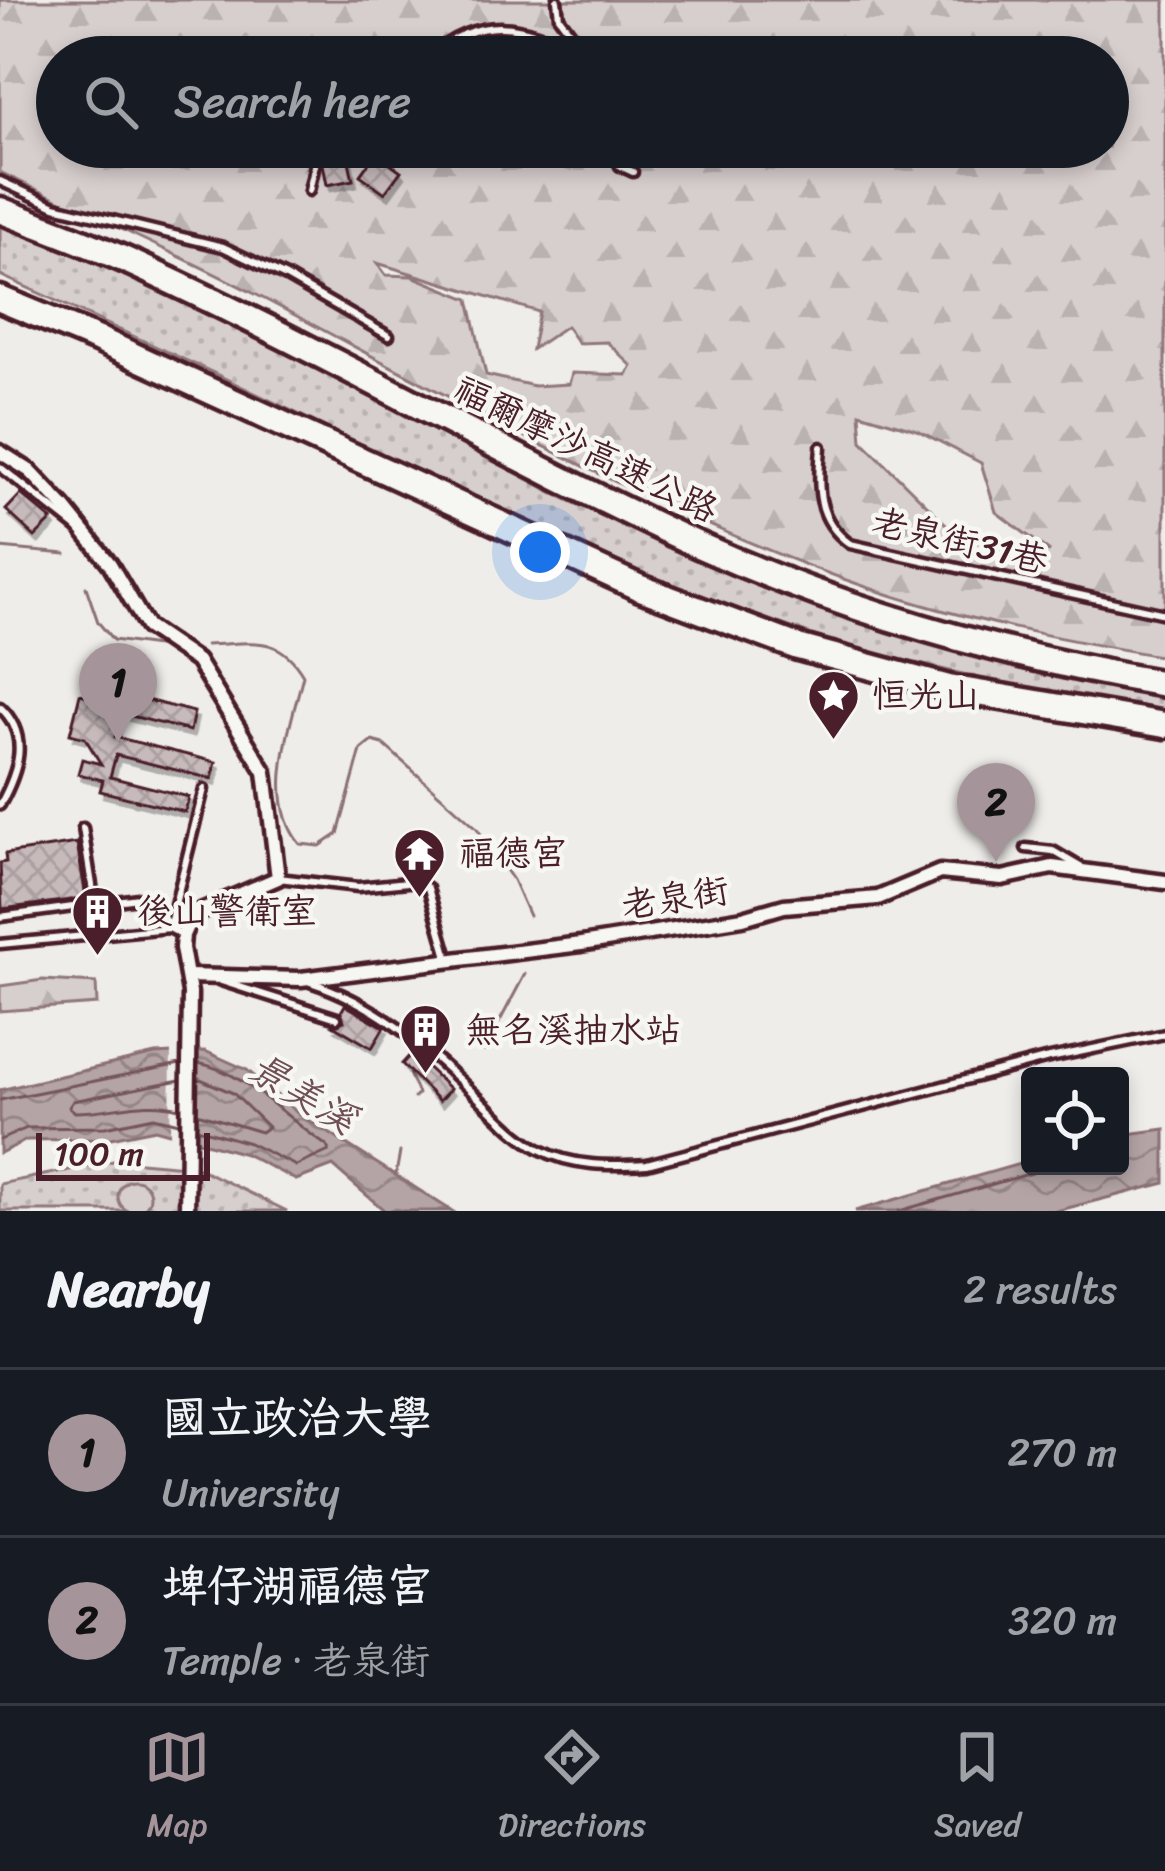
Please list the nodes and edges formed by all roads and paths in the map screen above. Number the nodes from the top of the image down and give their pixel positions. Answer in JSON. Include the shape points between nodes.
{"nodes":[{"id":1,"x":557,"y":0,"type":"edge"},
{"id":2,"x":463,"y":36,"type":"edge"},
{"id":3,"x":543,"y":36,"type":"edge"},
{"id":4,"x":573,"y":36,"type":"edge"},
{"id":5,"x":314,"y":168,"type":"edge"},
{"id":6,"x":624,"y":168,"type":"edge"},
{"id":7,"x":633,"y":172,"type":"dead end"},
{"id":8,"x":0,"y":181,"type":"edge"},
{"id":9,"x":309,"y":191,"type":"dead end"},
{"id":10,"x":0,"y":194,"type":"edge"},
{"id":11,"x":0,"y":211,"type":"edge"},
{"id":12,"x":142,"y":267,"type":"junction"},
{"id":13,"x":0,"y":299,"type":"edge"},
{"id":14,"x":389,"y":336,"type":"dead end"},
{"id":15,"x":821,"y":447,"type":"dead end"},
{"id":16,"x":0,"y":452,"type":"edge"},
{"id":17,"x":0,"y":467,"type":"edge"},
{"id":18,"x":85,"y":533,"type":"junction"},
{"id":19,"x":1165,"y":614,"type":"edge"},
{"id":20,"x":1165,"y":684,"type":"edge"},
{"id":21,"x":0,"y":706,"type":"edge"},
{"id":22,"x":1165,"y":725,"type":"edge"},
{"id":23,"x":204,"y":789,"type":"dead end"},
{"id":24,"x":0,"y":805,"type":"edge"},
{"id":25,"x":83,"y":828,"type":"dead end"},
{"id":26,"x":1026,"y":848,"type":"dead end"},
{"id":27,"x":1085,"y":870,"type":"junction"},
{"id":28,"x":278,"y":878,"type":"junction"},
{"id":29,"x":1165,"y":882,"type":"edge"},
{"id":30,"x":95,"y":904,"type":"junction"},
{"id":31,"x":0,"y":917,"type":"edge"},
{"id":32,"x":169,"y":928,"type":"junction"},
{"id":33,"x":183,"y":935,"type":"junction"},
{"id":34,"x":0,"y":944,"type":"edge"},
{"id":35,"x":448,"y":958,"type":"junction"},
{"id":36,"x":188,"y":976,"type":"junction"},
{"id":37,"x":217,"y":979,"type":"junction"},
{"id":38,"x":301,"y":980,"type":"junction"},
{"id":39,"x":337,"y":1018,"type":"dead end"},
{"id":40,"x":1165,"y":1034,"type":"edge"},
{"id":41,"x":187,"y":1211,"type":"edge"}],
"edges":[{"from":1,"to":4,"type":"lane"},
{"from":2,"to":3,"type":"lane","via":[[492,27]]},
{"from":5,"to":9,"type":"lane"},
{"from":6,"to":7,"type":"lane"},
{"from":8,"to":14,"type":"lane","via":[[55,206],[223,248]]},
{"from":10,"to":12,"type":"highway"},
{"from":11,"to":12,"type":"highway","name":"福爾摩沙高速公路"},
{"from":12,"to":20,"type":"highway","name":"福爾摩沙高速公路","via":[[700,545],[928,631]]},
{"from":13,"to":22,"type":"highway","via":[[638,587],[798,647],[949,688]]},
{"from":15,"to":19,"type":"lane","name":"老泉街31巷","via":[[821,509],[850,544]]},
{"from":16,"to":18,"type":"street","via":[[30,471]]},
{"from":17,"to":18,"type":"lane"},
{"from":18,"to":28,"type":"street","via":[[147,627],[197,661],[265,772]]},
{"from":21,"to":24,"type":"lane","via":[[21,740]]},
{"from":23,"to":32,"type":"lane"},
{"from":25,"to":30,"type":"lane"},
{"from":26,"to":27,"type":"lane","via":[[1054,851]]},
{"from":27,"to":29,"type":"street","name":"老泉街"},
{"from":27,"to":35,"type":"street","name":"老泉街","via":[[991,878],[940,872],[878,898]]},
{"from":28,"to":33,"type":"street","via":[[192,915]]},
{"from":28,"to":35,"type":"lane","via":[[358,886],[418,881],[428,888]]},
{"from":30,"to":31,"type":"lane"},
{"from":30,"to":32,"type":"lane","via":[[154,900]]},
{"from":32,"to":33,"type":"lane"},
{"from":32,"to":34,"type":"lane"},
{"from":33,"to":36,"type":"street"},
{"from":35,"to":38,"type":"street","name":"老泉街"},
{"from":36,"to":37,"type":"street","name":"老泉街"},
{"from":36,"to":41,"type":"street"},
{"from":37,"to":38,"type":"street","name":"老泉街"},
{"from":37,"to":39,"type":"lane"},
{"from":38,"to":40,"type":"lane","via":[[344,993],[400,1026],[539,1149],[605,1166],[647,1164]]}]}
